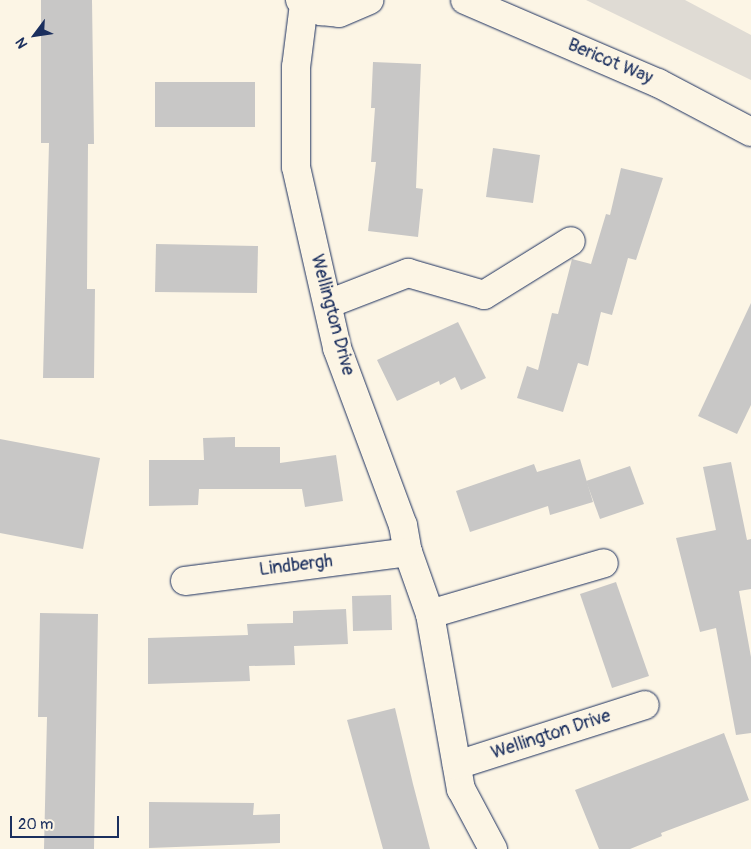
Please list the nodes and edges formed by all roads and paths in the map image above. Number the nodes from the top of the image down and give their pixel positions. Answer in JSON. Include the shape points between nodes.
{"nodes":[{"id":1,"x":369,"y":0,"type":"edge"},
{"id":2,"x":466,"y":0,"type":"edge"},
{"id":3,"x":302,"y":2,"type":"edge"},
{"id":4,"x":751,"y":132,"type":"edge"},
{"id":5,"x":571,"y":241,"type":"dead end"},
{"id":6,"x":328,"y":304,"type":"junction"},
{"id":7,"x":408,"y":552,"type":"junction"},
{"id":8,"x":604,"y":562,"type":"dead end"},
{"id":9,"x":185,"y":581,"type":"dead end"},
{"id":10,"x":430,"y":614,"type":"junction"},
{"id":11,"x":645,"y":705,"type":"dead end"},
{"id":12,"x":457,"y":765,"type":"junction"},
{"id":13,"x":492,"y":849,"type":"edge"}],
"edges":[{"from":1,"to":3,"type":"street","via":[[339,13]]},
{"from":2,"to":4,"type":"street","name":"Bericot Way","via":[[658,83]]},
{"from":3,"to":6,"type":"street","name":"Wellington Drive","via":[[296,67],[296,167]]},
{"from":5,"to":6,"type":"street","via":[[484,295],[408,273]]},
{"from":6,"to":7,"type":"street","name":"Wellington Drive","via":[[338,348],[403,525]]},
{"from":7,"to":9,"type":"street","name":"Lindbergh"},
{"from":7,"to":10,"type":"street","name":"Wellington Drive"},
{"from":8,"to":10,"type":"street"},
{"from":10,"to":12,"type":"street","name":"Wellington Drive"},
{"from":11,"to":12,"type":"street","name":"Wellington Drive"},
{"from":12,"to":13,"type":"street","name":"Wellington Drive","via":[[461,789]]}]}
